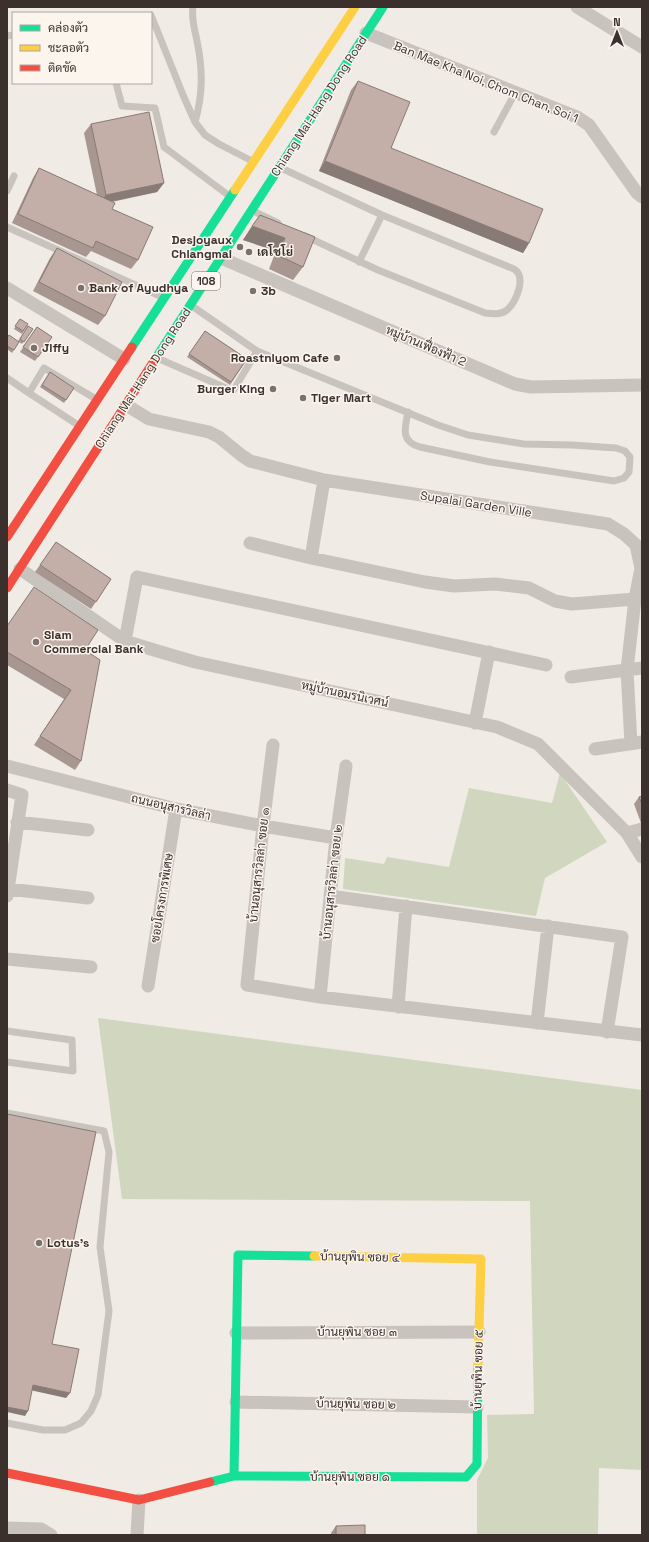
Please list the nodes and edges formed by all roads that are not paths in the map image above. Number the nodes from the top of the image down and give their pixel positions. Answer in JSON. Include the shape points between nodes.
{"nodes":[{"id":1,"x":193,"y":7,"type":"edge"},
{"id":2,"x":355,"y":7,"type":"edge"},
{"id":3,"x":383,"y":7,"type":"edge"},
{"id":4,"x":577,"y":7,"type":"edge"},
{"id":5,"x":152,"y":17,"type":"edge"},
{"id":6,"x":366,"y":34,"type":"junction"},
{"id":7,"x":642,"y":47,"type":"edge"},
{"id":8,"x":116,"y":84,"type":"edge"},
{"id":9,"x":515,"y":93,"type":"junction"},
{"id":10,"x":195,"y":122,"type":"junction"},
{"id":11,"x":494,"y":132,"type":"dead end"},
{"id":12,"x":253,"y":162,"type":"junction"},
{"id":13,"x":280,"y":167,"type":"junction"},
{"id":14,"x":14,"y":176,"type":"dead end"},
{"id":15,"x":7,"y":191,"type":"edge"},
{"id":16,"x":640,"y":192,"type":"edge"},
{"id":17,"x":230,"y":197,"type":"junction"},
{"id":18,"x":251,"y":210,"type":"junction"},
{"id":19,"x":382,"y":215,"type":"junction"},
{"id":20,"x":7,"y":227,"type":"edge"},
{"id":21,"x":287,"y":228,"type":"edge"},
{"id":22,"x":302,"y":234,"type":"edge"},
{"id":23,"x":221,"y":258,"type":"junction"},
{"id":24,"x":359,"y":262,"type":"junction"},
{"id":25,"x":7,"y":288,"type":"edge"},
{"id":26,"x":164,"y":298,"type":"junction"},
{"id":27,"x":190,"y":305,"type":"junction"},
{"id":28,"x":257,"y":351,"type":"junction"},
{"id":29,"x":156,"y":358,"type":"junction"},
{"id":30,"x":124,"y":359,"type":"junction"},
{"id":31,"x":7,"y":378,"type":"edge"},
{"id":32,"x":642,"y":384,"type":"edge"},
{"id":33,"x":29,"y":393,"type":"junction"},
{"id":34,"x":97,"y":400,"type":"junction"},
{"id":35,"x":126,"y":405,"type":"junction"},
{"id":36,"x":408,"y":412,"type":"junction"},
{"id":37,"x":80,"y":426,"type":"junction"},
{"id":38,"x":324,"y":480,"type":"junction"},
{"id":39,"x":7,"y":537,"type":"edge"},
{"id":40,"x":250,"y":543,"type":"dead end"},
{"id":41,"x":311,"y":558,"type":"junction"},
{"id":42,"x":20,"y":569,"type":"junction"},
{"id":43,"x":7,"y":588,"type":"edge"},
{"id":44,"x":635,"y":599,"type":"junction"},
{"id":45,"x":126,"y":641,"type":"junction"},
{"id":46,"x":488,"y":652,"type":"junction"},
{"id":47,"x":546,"y":665,"type":"dead end"},
{"id":48,"x":642,"y":668,"type":"edge"},
{"id":49,"x":627,"y":670,"type":"junction"},
{"id":50,"x":571,"y":677,"type":"dead end"},
{"id":51,"x":475,"y":722,"type":"junction"},
{"id":52,"x":636,"y":743,"type":"edge"},
{"id":53,"x":273,"y":745,"type":"dead end"},
{"id":54,"x":595,"y":749,"type":"dead end"},
{"id":55,"x":7,"y":766,"type":"edge"},
{"id":56,"x":346,"y":766,"type":"dead end"},
{"id":57,"x":7,"y":790,"type":"edge"},
{"id":58,"x":176,"y":809,"type":"junction"},
{"id":59,"x":18,"y":822,"type":"junction"},
{"id":60,"x":263,"y":826,"type":"junction"},
{"id":61,"x":642,"y":829,"type":"edge"},
{"id":62,"x":88,"y":830,"type":"dead end"},
{"id":63,"x":627,"y":833,"type":"junction"},
{"id":64,"x":336,"y":838,"type":"junction"},
{"id":65,"x":642,"y":857,"type":"edge"},
{"id":66,"x":8,"y":887,"type":"edge"},
{"id":67,"x":330,"y":896,"type":"junction"},
{"id":68,"x":88,"y":898,"type":"dead end"},
{"id":69,"x":406,"y":906,"type":"junction"},
{"id":70,"x":548,"y":926,"type":"junction"},
{"id":71,"x":7,"y":959,"type":"edge"},
{"id":72,"x":90,"y":967,"type":"dead end"},
{"id":73,"x":148,"y":986,"type":"dead end"},
{"id":74,"x":320,"y":997,"type":"junction"},
{"id":75,"x":398,"y":1007,"type":"junction"},
{"id":76,"x":537,"y":1023,"type":"junction"},
{"id":77,"x":7,"y":1031,"type":"edge"},
{"id":78,"x":607,"y":1032,"type":"junction"},
{"id":79,"x":642,"y":1035,"type":"edge"},
{"id":80,"x":7,"y":1062,"type":"edge"},
{"id":81,"x":7,"y":1113,"type":"edge"},
{"id":82,"x":482,"y":1259,"type":"joint"},
{"id":83,"x":478,"y":1332,"type":"junction"},
{"id":84,"x":236,"y":1333,"type":"junction"},
{"id":85,"x":236,"y":1402,"type":"junction"},
{"id":86,"x":477,"y":1407,"type":"junction"},
{"id":87,"x":7,"y":1422,"type":"edge"},
{"id":88,"x":7,"y":1474,"type":"edge"},
{"id":89,"x":234,"y":1476,"type":"junction"},
{"id":90,"x":466,"y":1477,"type":"joint"},
{"id":91,"x":139,"y":1500,"type":"junction"},
{"id":92,"x":7,"y":1528,"type":"edge"},
{"id":93,"x":51,"y":1535,"type":"edge"},
{"id":94,"x":137,"y":1535,"type":"edge"}],
"edges":[{"from":1,"to":10,"type":"lane","via":[[192,17],[202,80]]},
{"from":2,"to":12,"type":"main road","name":"Chiang Mai-Hang Dong Road","number":"108"},
{"from":3,"to":6,"type":"main road","name":"Chiang Mai-Hang Dong Road","number":"108"},
{"from":4,"to":7,"type":"street"},
{"from":5,"to":10,"type":"lane"},
{"from":6,"to":9,"type":"street","name":"Ban Mae Kha Noi, Chom Chan, Soi 1"},
{"from":6,"to":13,"type":"main road","name":"Chiang Mai-Hang Dong Road","number":"108"},
{"from":8,"to":17,"type":"lane","via":[[122,106],[154,108],[164,147]]},
{"from":9,"to":11,"type":"lane"},
{"from":9,"to":16,"type":"street","name":"Ban Mae Kha Noi, Chom Chan, Soi 1","via":[[577,117],[589,125]]},
{"from":10,"to":12,"type":"lane","via":[[205,135]]},
{"from":12,"to":17,"type":"main road","name":"Chiang Mai-Hang Dong Road","number":"108"},
{"from":13,"to":18,"type":"main road","name":"Chiang Mai-Hang Dong Road","number":"108"},
{"from":13,"to":19,"type":"lane"},
{"from":14,"to":15,"type":"lane"},
{"from":17,"to":26,"type":"main road","name":"Chiang Mai-Hang Dong Road","number":"108"},
{"from":18,"to":21,"type":"lane"},
{"from":18,"to":23,"type":"main road","name":"Chiang Mai-Hang Dong Road","number":"108"},
{"from":19,"to":24,"type":"lane"},
{"from":19,"to":24,"type":"lane","via":[[514,269],[519,276],[517,296],[503,312],[485,313]]},
{"from":20,"to":26,"type":"lane"},
{"from":22,"to":24,"type":"lane"},
{"from":23,"to":27,"type":"main road","name":"Chiang Mai-Hang Dong Road","number":"108"},
{"from":23,"to":32,"type":"street","name":"หมู่บ้านเฟื่องฟ้า 2","via":[[515,384],[531,387]]},
{"from":25,"to":30,"type":"street"},
{"from":26,"to":30,"type":"main road","name":"Chiang Mai-Hang Dong Road","number":"108"},
{"from":27,"to":28,"type":"lane"},
{"from":27,"to":29,"type":"main road","name":"Chiang Mai-Hang Dong Road","number":"108"},
{"from":28,"to":29,"type":"lane","via":[[234,391]]},
{"from":28,"to":36,"type":"lane"},
{"from":29,"to":35,"type":"main road","name":"Chiang Mai-Hang Dong Road","number":"108"},
{"from":30,"to":34,"type":"main road","name":"Chiang Mai-Hang Dong Road","number":"108"},
{"from":31,"to":33,"type":"lane"},
{"from":33,"to":34,"type":"lane","via":[[44,368]]},
{"from":33,"to":37,"type":"lane"},
{"from":34,"to":37,"type":"main road","name":"Chiang Mai-Hang Dong Road","number":"108"},
{"from":35,"to":38,"type":"street","name":"Supalai Garden Ville","via":[[149,419],[208,432],[219,437],[250,461]]},
{"from":35,"to":42,"type":"main road","name":"Chiang Mai-Hang Dong Road","number":"108"},
{"from":36,"to":36,"type":"lane","via":[[468,435],[524,444],[621,449],[630,457],[629,472],[624,478],[614,481],[490,462],[420,447],[410,443],[407,438]]},
{"from":37,"to":39,"type":"main road","name":"Chiang Mai-Hang Dong Road","number":"108"},
{"from":38,"to":41,"type":"street"},
{"from":38,"to":44,"type":"street","name":"Supalai Garden Ville","via":[[608,524],[636,545],[641,568]]},
{"from":40,"to":41,"type":"street"},
{"from":41,"to":44,"type":"street","via":[[454,586],[522,586],[555,601],[572,604]]},
{"from":42,"to":43,"type":"main road","name":"Chiang Mai-Hang Dong Road","number":"108"},
{"from":42,"to":45,"type":"street","name":"หมู่บ้านอมรนิเวศน์"},
{"from":44,"to":49,"type":"street","name":"Supalai Garden Ville"},
{"from":45,"to":46,"type":"street","via":[[137,577]]},
{"from":45,"to":51,"type":"street","name":"หมู่บ้านอมรนิเวศน์","via":[[195,662]]},
{"from":46,"to":47,"type":"street"},
{"from":46,"to":51,"type":"street"},
{"from":48,"to":49,"type":"street"},
{"from":49,"to":50,"type":"street"},
{"from":49,"to":52,"type":"street","name":"Supalai Garden Ville"},
{"from":51,"to":63,"type":"street","name":"หมู่บ้านอมรนิเวศน์","via":[[497,727],[538,744]]},
{"from":52,"to":54,"type":"street"},
{"from":53,"to":60,"type":"street","name":"บ้านอนุสารวิลล่า ซอย ๑"},
{"from":55,"to":58,"type":"street","name":"ถนนอนุสารวิลล่า"},
{"from":56,"to":64,"type":"street","name":"บ้านอนุสารวิลล่า ซอย ๒"},
{"from":57,"to":59,"type":"street","via":[[22,794]]},
{"from":58,"to":60,"type":"street","name":"ถนนอนุสารวิลล่า"},
{"from":58,"to":73,"type":"street","name":"ซอยโครงการพิเศษ"},
{"from":59,"to":62,"type":"street"},
{"from":59,"to":66,"type":"street"},
{"from":60,"to":64,"type":"street","name":"ถนนอนุสารวิลล่า"},
{"from":60,"to":74,"type":"street","name":"บ้านอนุสารวิลล่า ซอย ๑","via":[[247,985]]},
{"from":61,"to":63,"type":"street"},
{"from":63,"to":65,"type":"street","name":"หมู่บ้านอมรนิเวศน์"},
{"from":64,"to":67,"type":"street","name":"บ้านอนุสารวิลล่า ซอย ๒"},
{"from":66,"to":68,"type":"street"},
{"from":67,"to":69,"type":"street"},
{"from":67,"to":74,"type":"street","name":"บ้านอนุสารวิลล่า ซอย ๒"},
{"from":69,"to":70,"type":"street"},
{"from":69,"to":75,"type":"street"},
{"from":70,"to":76,"type":"street"},
{"from":70,"to":78,"type":"street","via":[[622,937]]},
{"from":71,"to":72,"type":"street"},
{"from":74,"to":75,"type":"street"},
{"from":75,"to":76,"type":"street"},
{"from":76,"to":78,"type":"street"},
{"from":77,"to":80,"type":"lane","via":[[72,1040],[73,1071]]},
{"from":78,"to":79,"type":"street"},
{"from":81,"to":87,"type":"lane","via":[[104,1131],[109,1152],[100,1246],[109,1311],[98,1395],[91,1411],[80,1423],[65,1430],[43,1430]]},
{"from":82,"to":83,"type":"main road","name":"บ้านยุพิน ซอย ๕"},
{"from":82,"to":84,"type":"main road","name":"บ้านยุพิน ซอย ๔","via":[[238,1256]]},
{"from":83,"to":84,"type":"street","name":"บ้านยุพิน ซอย ๓"},
{"from":83,"to":86,"type":"main road","name":"บ้านยุพิน ซอย ๕"},
{"from":84,"to":85,"type":"main road"},
{"from":85,"to":86,"type":"street","name":"บ้านยุพิน ซอย ๒"},
{"from":85,"to":89,"type":"main road"},
{"from":86,"to":90,"type":"main road","name":"บ้านยุพิน ซอย ๕","via":[[477,1464]]},
{"from":88,"to":91,"type":"main road"},
{"from":89,"to":90,"type":"main road","name":"บ้านยุพิน ซอย ๑"},
{"from":89,"to":91,"type":"main road","name":"บ้านยุพิน ซอย ๑"},
{"from":91,"to":94,"type":"street"},
{"from":92,"to":93,"type":"street","via":[[41,1529]]}]}
